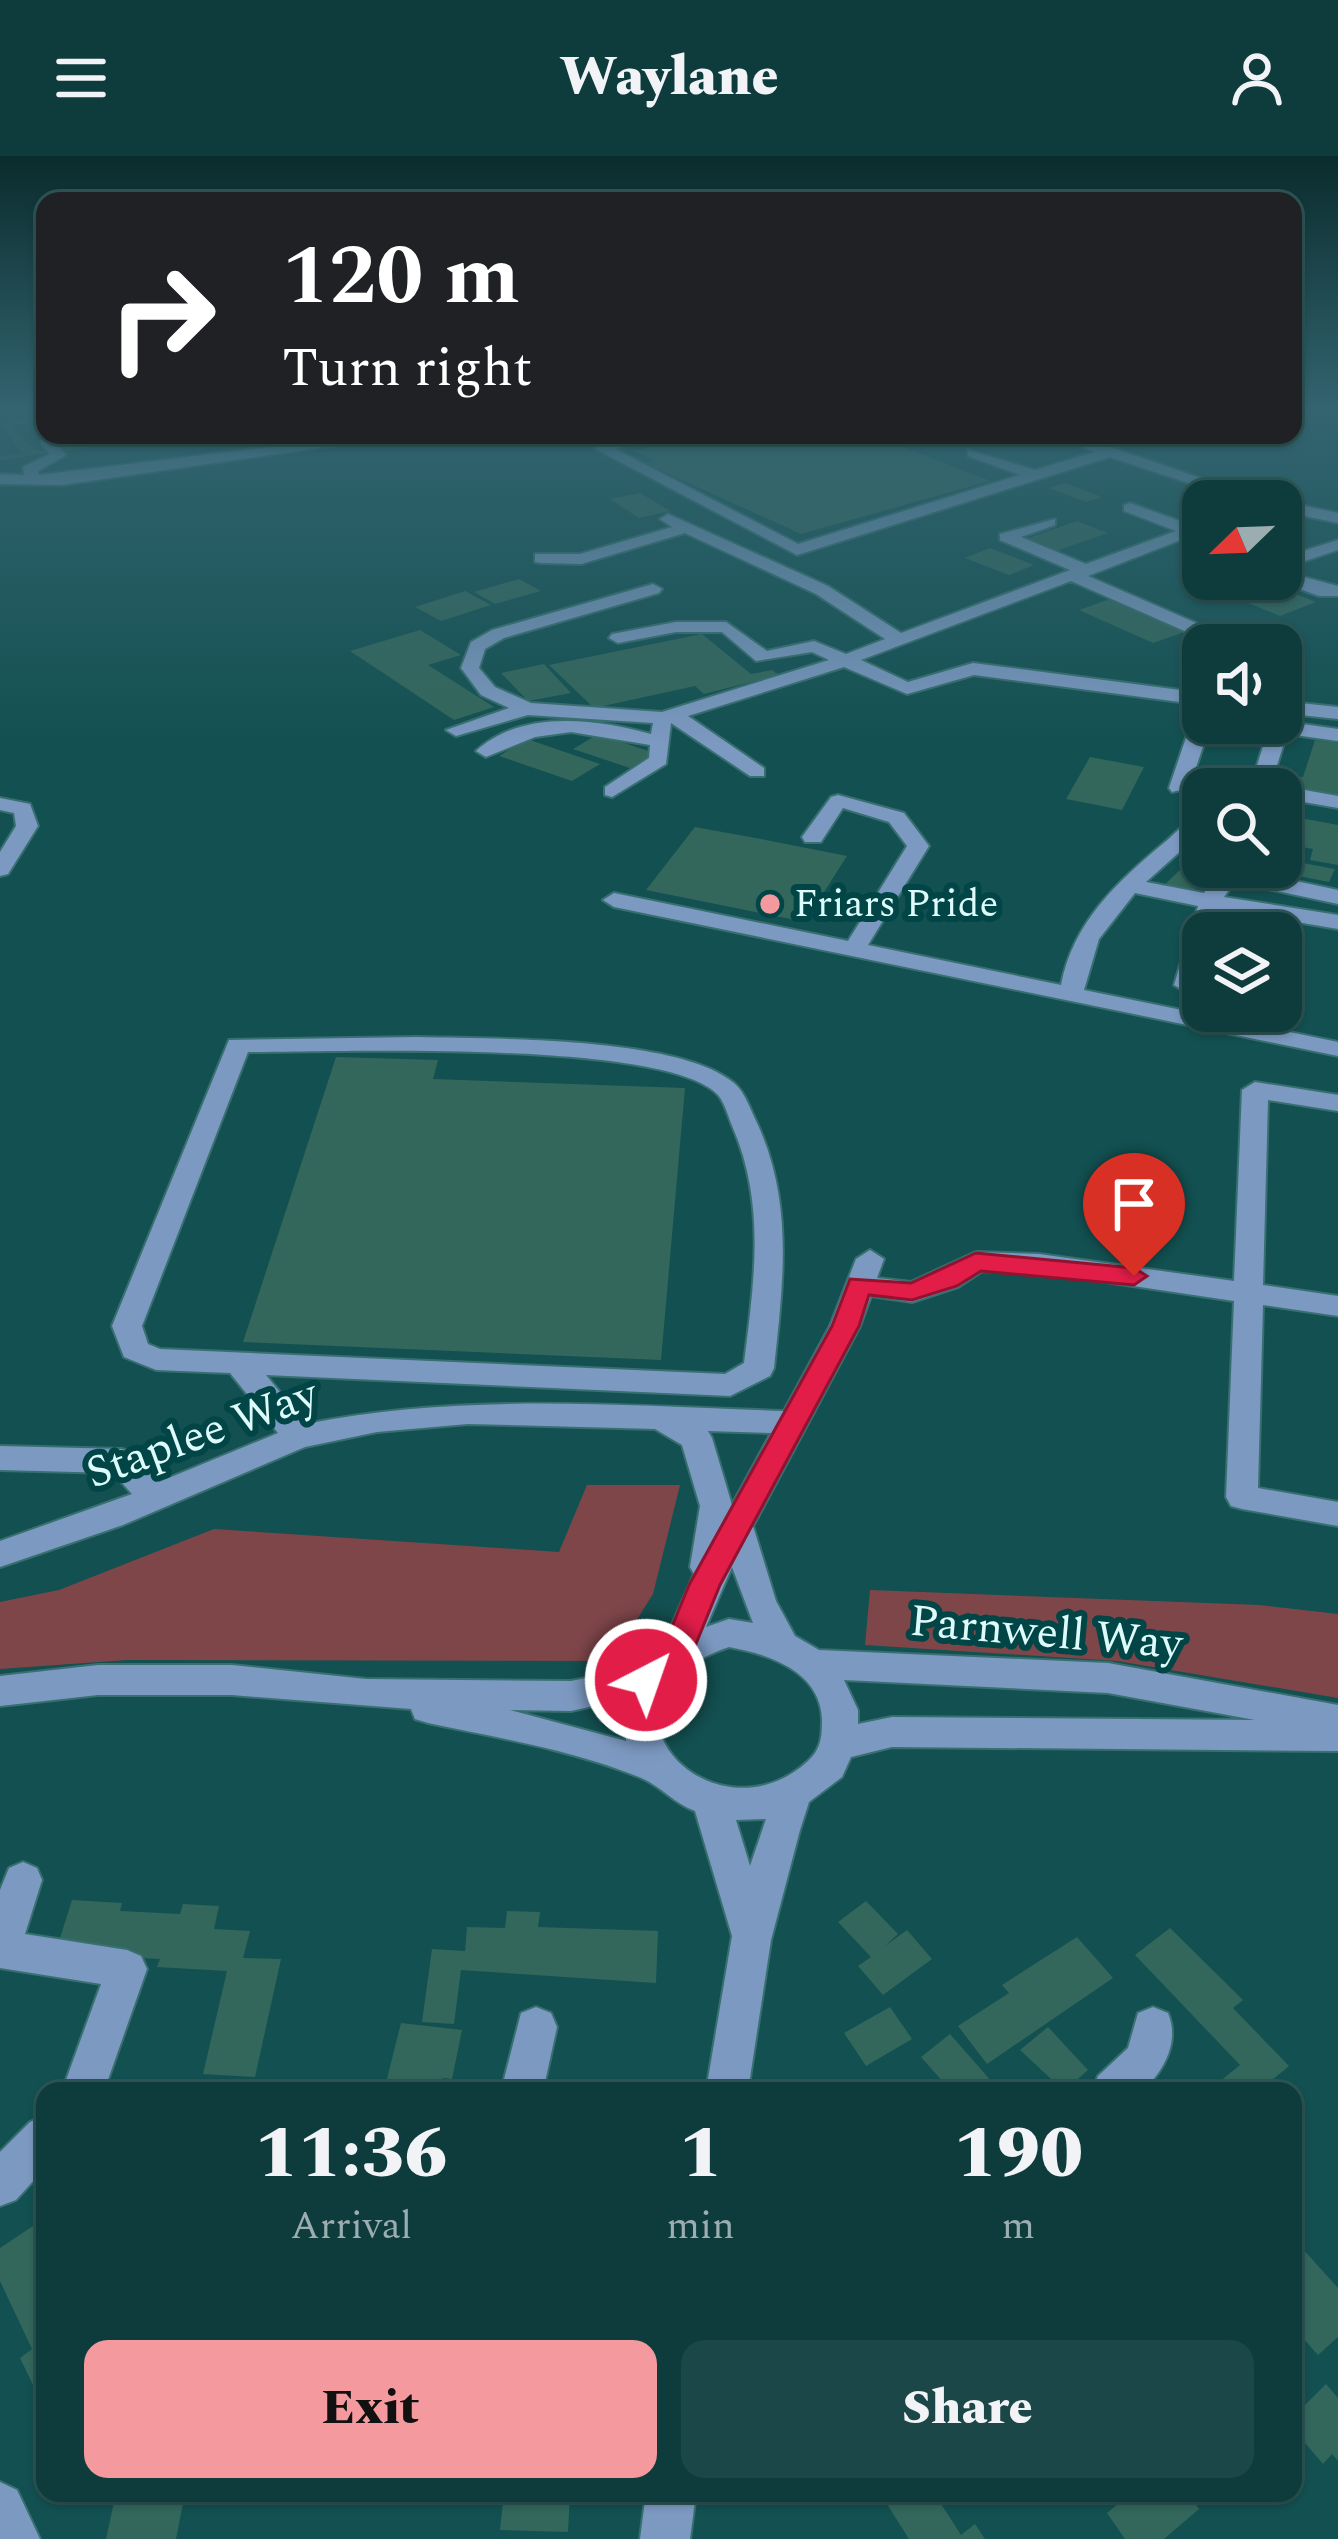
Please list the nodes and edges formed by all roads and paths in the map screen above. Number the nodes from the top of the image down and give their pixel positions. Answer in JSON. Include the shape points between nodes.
{"nodes":[{"id":1,"x":744,"y":522,"type":"edge"},
{"id":2,"x":889,"y":522,"type":"edge"},
{"id":3,"x":1049,"y":522,"type":"dead end"},
{"id":4,"x":1182,"y":536,"type":"edge"},
{"id":5,"x":1338,"y":544,"type":"edge"},
{"id":6,"x":1302,"y":557,"type":"edge"},
{"id":7,"x":541,"y":558,"type":"dead end"},
{"id":8,"x":1081,"y":573,"type":"junction"},
{"id":9,"x":1302,"y":584,"type":"edge"},
{"id":10,"x":653,"y":589,"type":"dead end"},
{"id":11,"x":1338,"y":591,"type":"edge"},
{"id":12,"x":1186,"y":624,"type":"edge"},
{"id":13,"x":618,"y":638,"type":"dead end"},
{"id":14,"x":899,"y":640,"type":"junction"},
{"id":15,"x":839,"y":662,"type":"junction"},
{"id":16,"x":1182,"y":696,"type":"edge"},
{"id":17,"x":527,"y":709,"type":"junction"},
{"id":18,"x":1302,"y":709,"type":"edge"},
{"id":19,"x":1338,"y":713,"type":"edge"},
{"id":20,"x":668,"y":717,"type":"junction"},
{"id":21,"x":1302,"y":719,"type":"edge"},
{"id":22,"x":1338,"y":723,"type":"edge"},
{"id":23,"x":457,"y":730,"type":"dead end"},
{"id":24,"x":1338,"y":735,"type":"edge"},
{"id":25,"x":660,"y":742,"type":"junction"},
{"id":26,"x":1194,"y":744,"type":"edge"},
{"id":27,"x":486,"y":751,"type":"dead end"},
{"id":28,"x":1266,"y":768,"type":"edge"},
{"id":29,"x":757,"y":772,"type":"dead end"},
{"id":30,"x":1179,"y":788,"type":"dead end"},
{"id":31,"x":612,"y":791,"type":"dead end"},
{"id":32,"x":1302,"y":796,"type":"edge"},
{"id":33,"x":1338,"y":802,"type":"edge"},
{"id":34,"x":0,"y":804,"type":"edge"},
{"id":35,"x":1302,"y":814,"type":"edge"},
{"id":36,"x":1338,"y":820,"type":"edge"},
{"id":37,"x":813,"y":837,"type":"dead end"},
{"id":38,"x":1182,"y":839,"type":"edge"},
{"id":39,"x":0,"y":869,"type":"edge"},
{"id":40,"x":1132,"y":885,"type":"junction"},
{"id":41,"x":1338,"y":897,"type":"edge"},
{"id":42,"x":614,"y":900,"type":"dead end"},
{"id":43,"x":1211,"y":900,"type":"junction"},
{"id":44,"x":1207,"y":912,"type":"edge"},
{"id":45,"x":1338,"y":922,"type":"edge"},
{"id":46,"x":854,"y":950,"type":"junction"},
{"id":47,"x":1072,"y":992,"type":"junction"},
{"id":48,"x":1338,"y":1049,"type":"edge"},
{"id":49,"x":1338,"y":1103,"type":"edge"},
{"id":50,"x":1250,"y":1293,"type":"junction"},
{"id":51,"x":1338,"y":1306,"type":"edge"},
{"id":52,"x":239,"y":1363,"type":"junction"},
{"id":53,"x":655,"y":1415,"type":"junction"},
{"id":54,"x":790,"y":1422,"type":"junction"},
{"id":55,"x":298,"y":1437,"type":"junction"},
{"id":56,"x":0,"y":1458,"type":"edge"},
{"id":57,"x":154,"y":1498,"type":"junction"},
{"id":58,"x":1338,"y":1514,"type":"edge"},
{"id":59,"x":737,"y":1526,"type":"junction"},
{"id":60,"x":0,"y":1554,"type":"edge"},
{"id":61,"x":705,"y":1585,"type":"junction"},
{"id":62,"x":781,"y":1641,"type":"junction"},
{"id":63,"x":680,"y":1647,"type":"junction"},
{"id":64,"x":816,"y":1664,"type":"junction"},
{"id":65,"x":646,"y":1680,"type":"junction"},
{"id":66,"x":0,"y":1691,"type":"edge"},
{"id":67,"x":366,"y":1694,"type":"junction"},
{"id":68,"x":1338,"y":1720,"type":"edge"},
{"id":69,"x":1338,"y":1736,"type":"edge"},
{"id":70,"x":838,"y":1744,"type":"junction"},
{"id":71,"x":655,"y":1766,"type":"junction"},
{"id":72,"x":794,"y":1793,"type":"junction"},
{"id":73,"x":711,"y":1801,"type":"junction"},
{"id":74,"x":23,"y":1880,"type":"dead end"},
{"id":75,"x":749,"y":1930,"type":"junction"},
{"id":76,"x":0,"y":1949,"type":"edge"},
{"id":77,"x":536,"y":2027,"type":"dead end"},
{"id":78,"x":1153,"y":2027,"type":"dead end"},
{"id":79,"x":86,"y":2082,"type":"edge"},
{"id":80,"x":524,"y":2082,"type":"edge"},
{"id":81,"x":728,"y":2082,"type":"edge"},
{"id":82,"x":1122,"y":2082,"type":"edge"},
{"id":83,"x":36,"y":2146,"type":"edge"},
{"id":84,"x":0,"y":2184,"type":"edge"},
{"id":85,"x":670,"y":2502,"type":"edge"},
{"id":86,"x":0,"y":2507,"type":"edge"},
{"id":87,"x":15,"y":2539,"type":"edge"},
{"id":88,"x":665,"y":2539,"type":"edge"}],
"edges":[{"from":1,"to":2,"type":"street","via":[[797,550]]},
{"from":3,"to":8,"type":"street","via":[[1006,537]]},
{"from":4,"to":8,"type":"street"},
{"from":5,"to":6,"type":"street"},
{"from":7,"to":14,"type":"street","via":[[581,559],[677,523],[822,590]]},
{"from":8,"to":12,"type":"street"},
{"from":8,"to":14,"type":"street"},
{"from":9,"to":11,"type":"street"},
{"from":10,"to":17,"type":"street","via":[[477,646],[470,668],[488,691]]},
{"from":13,"to":15,"type":"street","via":[[726,627],[763,657],[814,646]]},
{"from":14,"to":15,"type":"street"},
{"from":15,"to":16,"type":"street","via":[[907,688],[973,669]]},
{"from":15,"to":20,"type":"street"},
{"from":17,"to":20,"type":"street"},
{"from":17,"to":23,"type":"street"},
{"from":18,"to":19,"type":"street"},
{"from":20,"to":25,"type":"street"},
{"from":20,"to":29,"type":"street"},
{"from":21,"to":22,"type":"street"},
{"from":24,"to":28,"type":"street","via":[[1279,728]]},
{"from":25,"to":27,"type":"street","via":[[597,724],[524,730]]},
{"from":25,"to":31,"type":"street","via":[[659,760]]},
{"from":26,"to":30,"type":"street"},
{"from":32,"to":33,"type":"street"},
{"from":34,"to":39,"type":"street","via":[[23,808],[27,826]]},
{"from":35,"to":36,"type":"street"},
{"from":37,"to":46,"type":"street","via":[[838,801],[886,811],[911,826],[918,846]]},
{"from":38,"to":40,"type":"street"},
{"from":40,"to":43,"type":"street"},
{"from":40,"to":47,"type":"street","via":[[1094,920]]},
{"from":41,"to":43,"type":"street","via":[[1239,876],[1225,878]]},
{"from":42,"to":46,"type":"street"},
{"from":43,"to":44,"type":"street"},
{"from":43,"to":45,"type":"street"},
{"from":46,"to":47,"type":"street"},
{"from":47,"to":48,"type":"street"},
{"from":49,"to":50,"type":"street","via":[[1255,1090]]},
{"from":50,"to":51,"type":"street"},
{"from":50,"to":54,"type":"street","via":[[1040,1263],[976,1262],[912,1292],[865,1272],[845,1326]]},
{"from":50,"to":58,"type":"street","via":[[1241,1497]]},
{"from":52,"to":52,"type":"street","via":[[156,1359],[135,1350],[127,1326],[238,1045],[608,1052],[727,1088],[757,1147],[774,1225],[759,1368],[730,1385]]},
{"from":52,"to":55,"type":"street"},
{"from":53,"to":54,"type":"street","name":"Staplee Way"},
{"from":53,"to":55,"type":"street","name":"Staplee Way","via":[[468,1413]]},
{"from":53,"to":61,"type":"street","via":[[696,1438],[716,1506]]},
{"from":54,"to":59,"type":"street"},
{"from":55,"to":57,"type":"street","name":"Staplee Way"},
{"from":56,"to":57,"type":"street","via":[[122,1462]]},
{"from":57,"to":60,"type":"street","name":"Staplee Way"},
{"from":59,"to":61,"type":"street"},
{"from":59,"to":62,"type":"street","via":[[759,1602]]},
{"from":61,"to":63,"type":"street"},
{"from":62,"to":63,"type":"street","via":[[729,1633]]},
{"from":62,"to":64,"type":"street"},
{"from":63,"to":65,"type":"street"},
{"from":64,"to":68,"type":"street","name":"Parnwell Way","via":[[1108,1678]]},
{"from":64,"to":70,"type":"street","via":[[842,1715]]},
{"from":65,"to":67,"type":"street","via":[[571,1696]]},
{"from":65,"to":71,"type":"street","via":[[637,1708],[640,1738]]},
{"from":66,"to":67,"type":"street","via":[[98,1680],[232,1680]]},
{"from":67,"to":71,"type":"street","via":[[560,1736]]},
{"from":69,"to":70,"type":"street","name":"Parnwell Way","via":[[892,1732]]},
{"from":70,"to":72,"type":"street"},
{"from":71,"to":73,"type":"street"},
{"from":72,"to":73,"type":"street","via":[[739,1805]]},
{"from":72,"to":75,"type":"street"},
{"from":73,"to":75,"type":"street"},
{"from":74,"to":76,"type":"street"},
{"from":75,"to":81,"type":"street"},
{"from":76,"to":79,"type":"street","via":[[127,1969]]},
{"from":77,"to":80,"type":"street"},
{"from":78,"to":82,"type":"street","via":[[1146,2060]]},
{"from":83,"to":84,"type":"street"},
{"from":85,"to":88,"type":"street"},
{"from":86,"to":87,"type":"street"}]}
